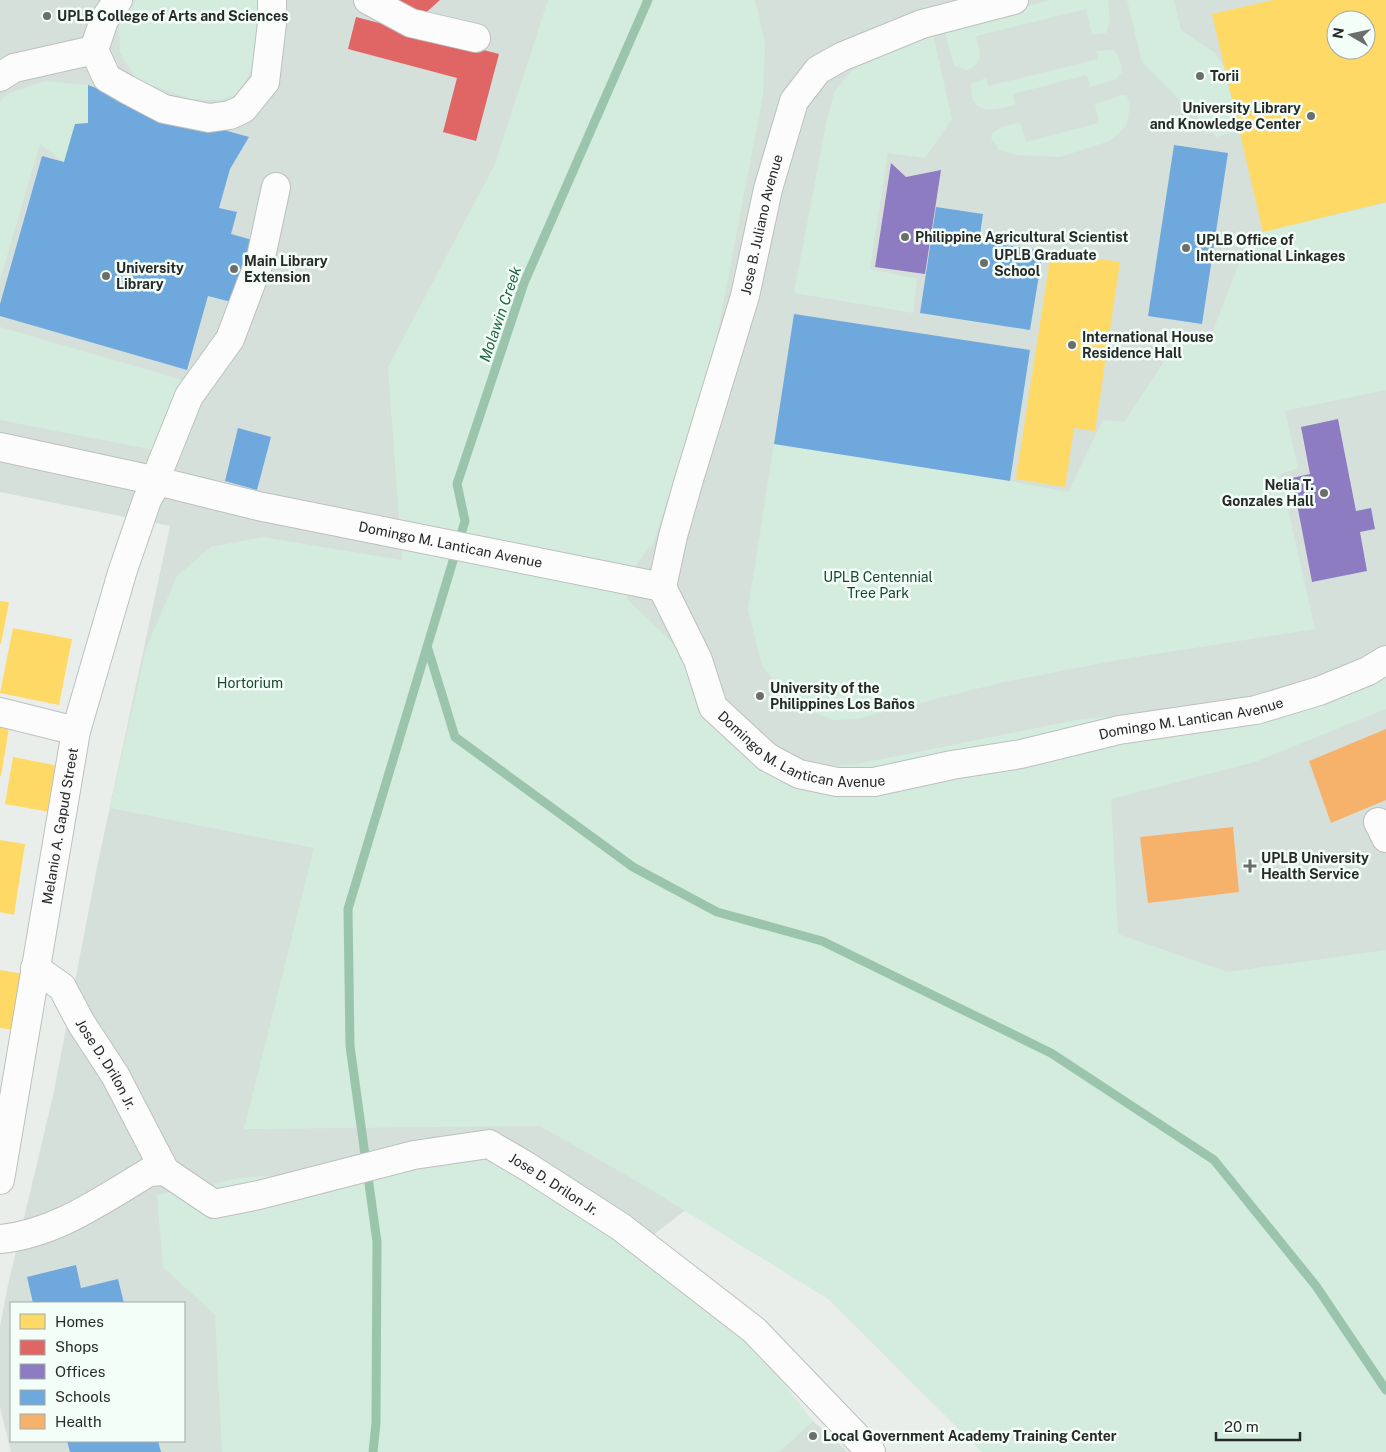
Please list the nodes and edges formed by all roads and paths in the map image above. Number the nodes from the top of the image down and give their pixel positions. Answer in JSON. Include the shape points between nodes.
{"nodes":[{"id":1,"x":118,"y":0,"type":"edge"},
{"id":2,"x":272,"y":0,"type":"edge"},
{"id":3,"x":368,"y":0,"type":"edge"},
{"id":4,"x":1014,"y":0,"type":"edge"},
{"id":5,"x":476,"y":38,"type":"dead end"},
{"id":6,"x":94,"y":50,"type":"junction"},
{"id":7,"x":0,"y":77,"type":"edge"},
{"id":8,"x":276,"y":187,"type":"dead end"},
{"id":9,"x":0,"y":447,"type":"edge"},
{"id":10,"x":157,"y":481,"type":"junction"},
{"id":11,"x":662,"y":587,"type":"junction"},
{"id":12,"x":1386,"y":660,"type":"edge"},
{"id":13,"x":0,"y":712,"type":"edge"},
{"id":14,"x":76,"y":731,"type":"junction"},
{"id":15,"x":35,"y":968,"type":"junction"},
{"id":16,"x":165,"y":1171,"type":"junction"},
{"id":17,"x":0,"y":1180,"type":"edge"},
{"id":18,"x":0,"y":1238,"type":"edge"},
{"id":19,"x":871,"y":1452,"type":"edge"}],
"edges":[{"from":1,"to":6,"type":"street","via":[[104,20]]},
{"from":2,"to":6,"type":"street","via":[[265,82],[243,109],[230,115],[209,118],[164,108],[107,78]]},
{"from":3,"to":5,"type":"street","via":[[411,23]]},
{"from":4,"to":11,"type":"street","name":"Jose B. Juliano Avenue","via":[[922,24],[842,57],[818,70],[794,101],[768,189],[745,296],[688,483]]},
{"from":6,"to":7,"type":"street","via":[[14,68]]},
{"from":8,"to":10,"type":"street","name":"Melanio A. Gapud Street","via":[[261,257],[230,339],[189,396]]},
{"from":9,"to":10,"type":"street","name":"Domingo M. Lantican Avenue"},
{"from":10,"to":11,"type":"street","name":"Domingo M. Lantican Avenue","via":[[258,506]]},
{"from":10,"to":14,"type":"street","name":"Melanio A. Gapud Street","via":[[147,500],[122,573]]},
{"from":11,"to":12,"type":"street","name":"Domingo M. Lantican Avenue","via":[[698,660],[713,707],[767,757],[799,774],[837,782],[874,782],[1021,754],[1119,730],[1256,710],[1320,691]]},
{"from":13,"to":14,"type":"street"},
{"from":14,"to":15,"type":"street","name":"Melanio A. Gapud Street"},
{"from":15,"to":16,"type":"street","name":"Jose D. Drilon Jr.","via":[[62,987],[115,1075]]},
{"from":15,"to":17,"type":"street","name":"Melanio A. Gapud Street"},
{"from":16,"to":18,"type":"street","via":[[149,1172],[53,1227],[13,1238]]},
{"from":16,"to":19,"type":"street","name":"Jose D. Drilon Jr.","via":[[214,1204],[414,1156],[489,1144],[621,1228],[754,1330]]}]}
